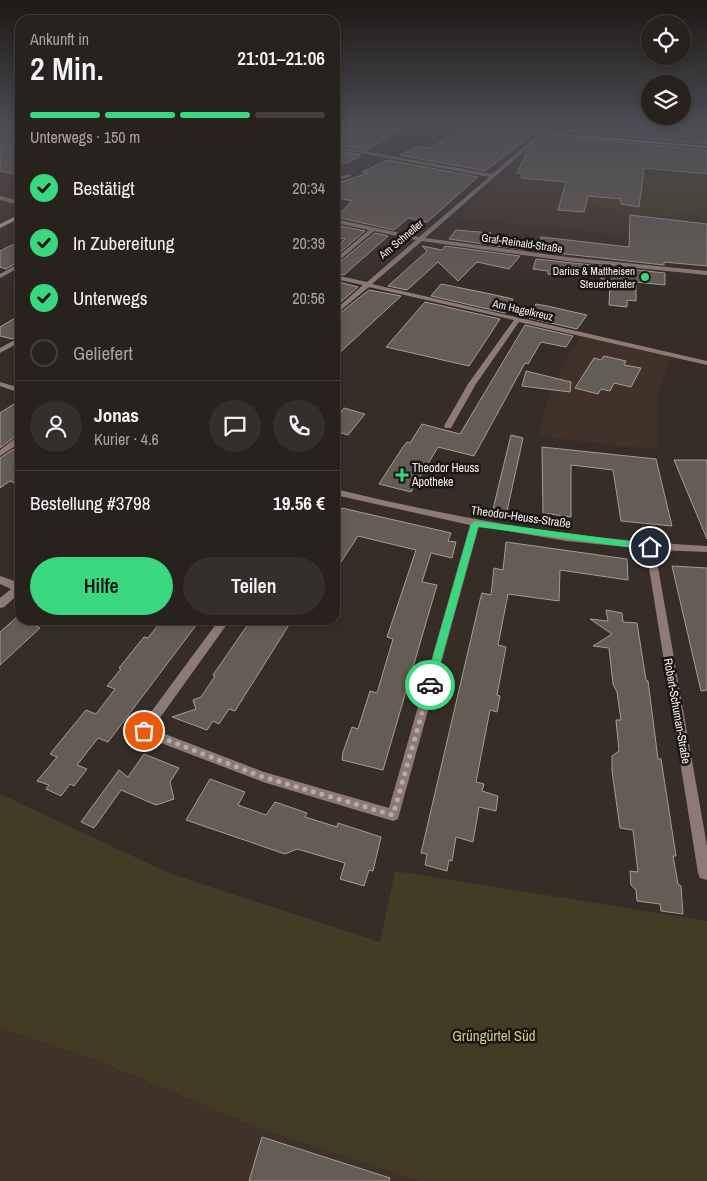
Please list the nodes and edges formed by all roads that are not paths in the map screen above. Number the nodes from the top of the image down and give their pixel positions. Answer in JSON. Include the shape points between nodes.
{"nodes":[{"id":1,"x":488,"y":180,"type":"edge"},
{"id":2,"x":0,"y":198,"type":"edge"},
{"id":3,"x":15,"y":202,"type":"edge"},
{"id":4,"x":15,"y":218,"type":"edge"},
{"id":5,"x":340,"y":222,"type":"edge"},
{"id":6,"x":0,"y":226,"type":"edge"},
{"id":7,"x":373,"y":229,"type":"junction"},
{"id":8,"x":421,"y":239,"type":"junction"},
{"id":9,"x":340,"y":258,"type":"edge"},
{"id":10,"x":15,"y":268,"type":"edge"},
{"id":11,"x":707,"y":273,"type":"edge"},
{"id":12,"x":0,"y":276,"type":"edge"},
{"id":13,"x":340,"y":278,"type":"edge"},
{"id":14,"x":368,"y":284,"type":"junction"},
{"id":15,"x":340,"y":309,"type":"edge"},
{"id":16,"x":518,"y":319,"type":"junction"},
{"id":17,"x":15,"y":342,"type":"edge"},
{"id":18,"x":0,"y":351,"type":"edge"},
{"id":19,"x":707,"y":363,"type":"edge"},
{"id":20,"x":0,"y":384,"type":"edge"},
{"id":21,"x":15,"y":389,"type":"edge"},
{"id":22,"x":448,"y":426,"type":"dead end"},
{"id":23,"x":15,"y":443,"type":"edge"},
{"id":24,"x":0,"y":454,"type":"edge"},
{"id":25,"x":340,"y":493,"type":"edge"},
{"id":26,"x":475,"y":524,"type":"junction"},
{"id":27,"x":650,"y":547,"type":"junction"},
{"id":28,"x":707,"y":550,"type":"edge"},
{"id":29,"x":0,"y":580,"type":"edge"},
{"id":30,"x":15,"y":586,"type":"edge"},
{"id":31,"x":15,"y":591,"type":"edge"},
{"id":32,"x":0,"y":604,"type":"edge"},
{"id":33,"x":221,"y":625,"type":"edge"},
{"id":34,"x":707,"y":873,"type":"edge"}],
"edges":[{"from":1,"to":8,"type":"street","name":"Am Schneller"},
{"from":2,"to":3,"type":"street"},
{"from":4,"to":6,"type":"main road"},
{"from":5,"to":7,"type":"street","name":"Graf-Reinald-Straße"},
{"from":7,"to":8,"type":"street","name":"Graf-Reinald-Straße"},
{"from":7,"to":9,"type":"street"},
{"from":8,"to":11,"type":"street","name":"Graf-Reinald-Straße","via":[[567,259]]},
{"from":8,"to":14,"type":"street","name":"Am Schneller"},
{"from":10,"to":12,"type":"street"},
{"from":13,"to":14,"type":"street","name":"Am Hagelkreuz"},
{"from":14,"to":15,"type":"street","name":"Am Schneller"},
{"from":14,"to":16,"type":"street","name":"Am Hagelkreuz"},
{"from":16,"to":19,"type":"street","name":"Am Hagelkreuz"},
{"from":16,"to":22,"type":"street","via":[[472,384]]},
{"from":17,"to":18,"type":"street"},
{"from":20,"to":21,"type":"street"},
{"from":23,"to":24,"type":"street"},
{"from":25,"to":26,"type":"street","name":"Theodor-Heuss-Straße"},
{"from":26,"to":27,"type":"street","name":"Theodor-Heuss-Straße"},
{"from":26,"to":33,"type":"street","via":[[393,815],[263,777],[144,731]]},
{"from":27,"to":28,"type":"street","name":"Theodor-Heuss-Straße"},
{"from":27,"to":34,"type":"street","name":"Robert-Schuman-Straße"},
{"from":29,"to":30,"type":"street"},
{"from":31,"to":32,"type":"street"}]}
